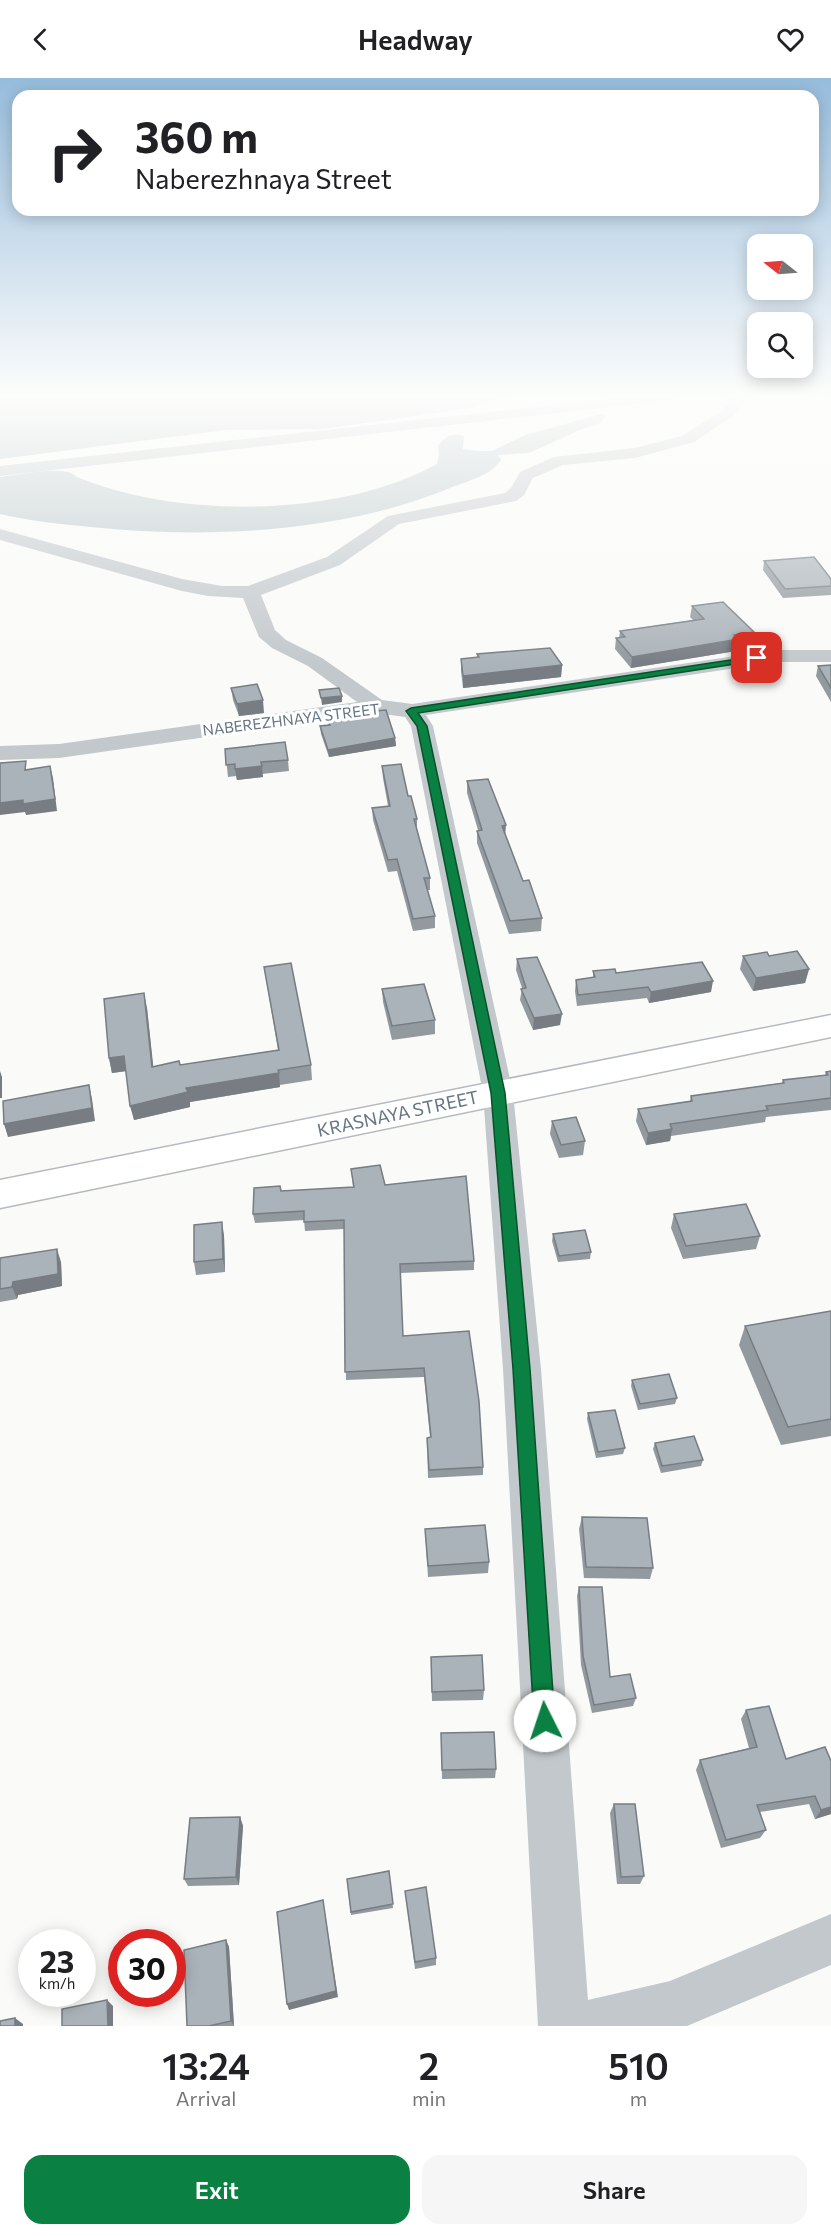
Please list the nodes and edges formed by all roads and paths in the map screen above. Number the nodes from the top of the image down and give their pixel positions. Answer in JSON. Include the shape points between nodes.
{"nodes":[{"id":1,"x":520,"y":487,"type":"edge"},
{"id":2,"x":0,"y":534,"type":"edge"},
{"id":3,"x":250,"y":592,"type":"junction"},
{"id":4,"x":831,"y":656,"type":"edge"},
{"id":5,"x":394,"y":709,"type":"junction"},
{"id":6,"x":0,"y":753,"type":"edge"},
{"id":7,"x":831,"y":1026,"type":"edge"},
{"id":8,"x":498,"y":1093,"type":"junction"},
{"id":9,"x":0,"y":1194,"type":"edge"},
{"id":10,"x":831,"y":1939,"type":"edge"},
{"id":11,"x":564,"y":2026,"type":"edge"},
{"id":12,"x":589,"y":2026,"type":"edge"}],
"edges":[{"from":1,"to":3,"type":"street","via":[[510,497],[394,520],[346,555]]},
{"from":2,"to":3,"type":"street","via":[[184,587],[227,594]]},
{"from":3,"to":5,"type":"street","via":[[266,633],[279,644]]},
{"from":4,"to":5,"type":"street","name":"NABEREZHNAYA STREET","via":[[776,656]]},
{"from":5,"to":6,"type":"street","name":"NABEREZHNAYA STREET","via":[[59,751]]},
{"from":5,"to":8,"type":"street","via":[[422,726]]},
{"from":7,"to":8,"type":"main road","name":"KRASNAYA STREET"},
{"from":8,"to":9,"type":"main road","name":"KRASNAYA STREET"},
{"from":8,"to":11,"type":"street","via":[[522,1369]]},
{"from":10,"to":12,"type":"street","via":[[670,2007]]}]}
